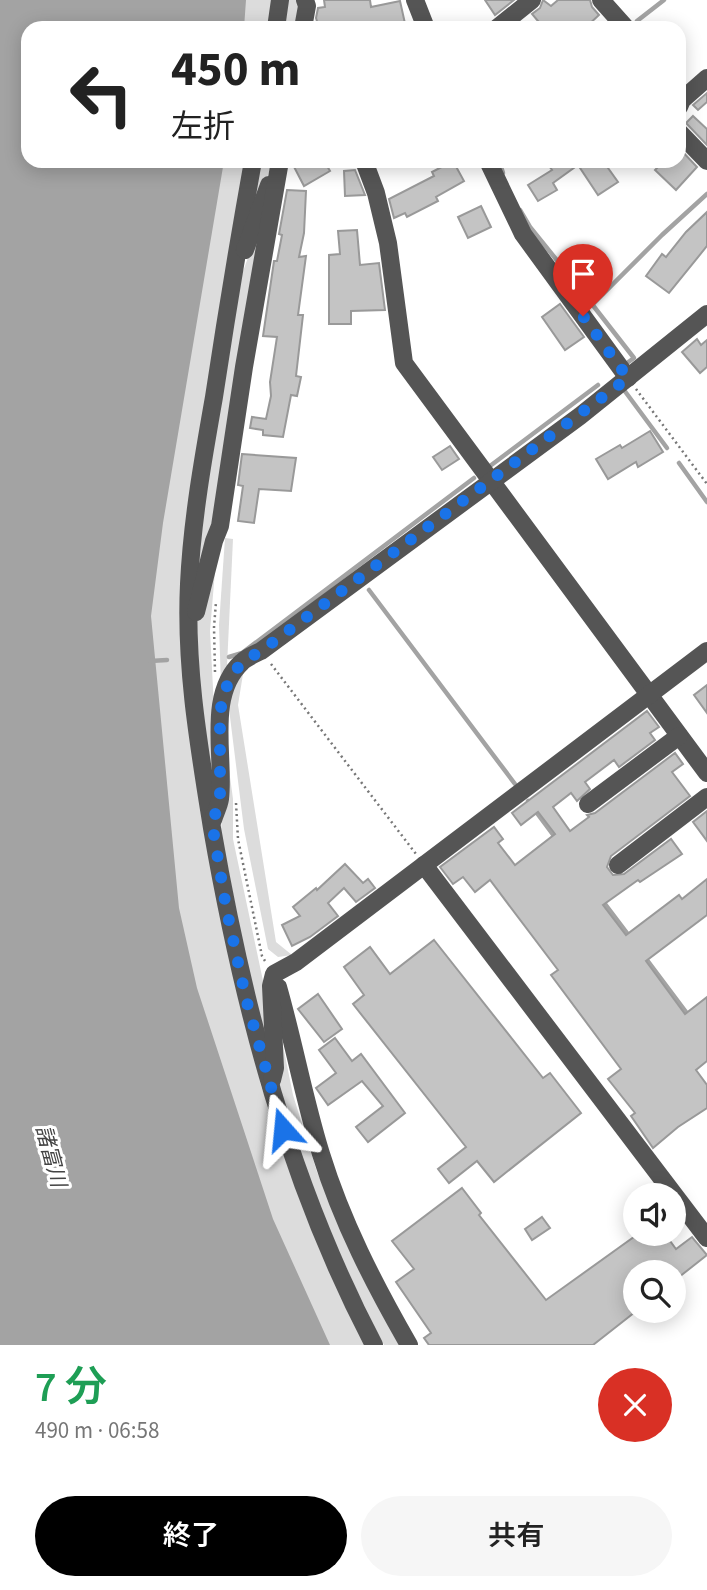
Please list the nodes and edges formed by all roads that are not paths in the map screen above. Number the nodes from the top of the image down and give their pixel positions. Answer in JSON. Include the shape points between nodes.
{"nodes":[{"id":1,"x":279,"y":0,"type":"edge"},
{"id":2,"x":305,"y":0,"type":"edge"},
{"id":3,"x":415,"y":0,"type":"edge"},
{"id":4,"x":532,"y":0,"type":"edge"},
{"id":5,"x":600,"y":0,"type":"edge"},
{"id":6,"x":277,"y":21,"type":"edge"},
{"id":7,"x":304,"y":21,"type":"edge"},
{"id":8,"x":423,"y":21,"type":"edge"},
{"id":9,"x":506,"y":21,"type":"edge"},
{"id":10,"x":620,"y":21,"type":"edge"},
{"id":11,"x":707,"y":78,"type":"edge"},
{"id":12,"x":686,"y":92,"type":"edge"},
{"id":13,"x":686,"y":139,"type":"edge"},
{"id":14,"x":707,"y":161,"type":"edge"},
{"id":15,"x":252,"y":168,"type":"edge"},
{"id":16,"x":276,"y":168,"type":"edge"},
{"id":17,"x":278,"y":168,"type":"edge"},
{"id":18,"x":367,"y":168,"type":"edge"},
{"id":19,"x":491,"y":168,"type":"edge"},
{"id":20,"x":235,"y":265,"type":"junction"},
{"id":21,"x":707,"y":314,"type":"edge"},
{"id":22,"x":628,"y":378,"type":"junction"},
{"id":23,"x":489,"y":481,"type":"junction"},
{"id":24,"x":188,"y":620,"type":"junction"},
{"id":25,"x":707,"y":651,"type":"edge"},
{"id":26,"x":649,"y":696,"type":"junction"},
{"id":27,"x":679,"y":736,"type":"junction"},
{"id":28,"x":707,"y":773,"type":"edge"},
{"id":29,"x":707,"y":797,"type":"edge"},
{"id":30,"x":588,"y":804,"type":"dead end"},
{"id":31,"x":212,"y":823,"type":"junction"},
{"id":32,"x":424,"y":865,"type":"junction"},
{"id":33,"x":618,"y":865,"type":"dead end"},
{"id":34,"x":274,"y":974,"type":"junction"},
{"id":35,"x":270,"y":1088,"type":"junction"},
{"id":36,"x":707,"y":1238,"type":"edge"},
{"id":37,"x":374,"y":1345,"type":"edge"},
{"id":38,"x":408,"y":1345,"type":"edge"}],
"edges":[{"from":1,"to":6,"type":"street"},
{"from":2,"to":7,"type":"street"},
{"from":3,"to":8,"type":"street"},
{"from":4,"to":9,"type":"street"},
{"from":5,"to":10,"type":"street"},
{"from":11,"to":12,"type":"street"},
{"from":13,"to":14,"type":"street"},
{"from":15,"to":20,"type":"street"},
{"from":16,"to":20,"type":"street","via":[[248,245]]},
{"from":17,"to":24,"type":"street","via":[[220,526],[196,612]]},
{"from":18,"to":23,"type":"street","via":[[388,243],[404,363]]},
{"from":19,"to":22,"type":"street","via":[[523,234]]},
{"from":20,"to":24,"type":"street","via":[[198,492]]},
{"from":21,"to":22,"type":"street"},
{"from":22,"to":23,"type":"street"},
{"from":23,"to":26,"type":"street"},
{"from":23,"to":31,"type":"street","via":[[242,662],[223,695],[220,801]]},
{"from":24,"to":31,"type":"street","via":[[197,741]]},
{"from":25,"to":26,"type":"street"},
{"from":26,"to":27,"type":"street"},
{"from":26,"to":32,"type":"street"},
{"from":27,"to":28,"type":"street"},
{"from":27,"to":30,"type":"street"},
{"from":29,"to":33,"type":"street"},
{"from":31,"to":35,"type":"street","via":[[232,933]]},
{"from":32,"to":34,"type":"street"},
{"from":32,"to":36,"type":"street"},
{"from":34,"to":35,"type":"street","via":[[275,1068]]},
{"from":34,"to":38,"type":"street","via":[[322,1157],[350,1231]]},
{"from":35,"to":37,"type":"street","via":[[315,1216]]}]}
